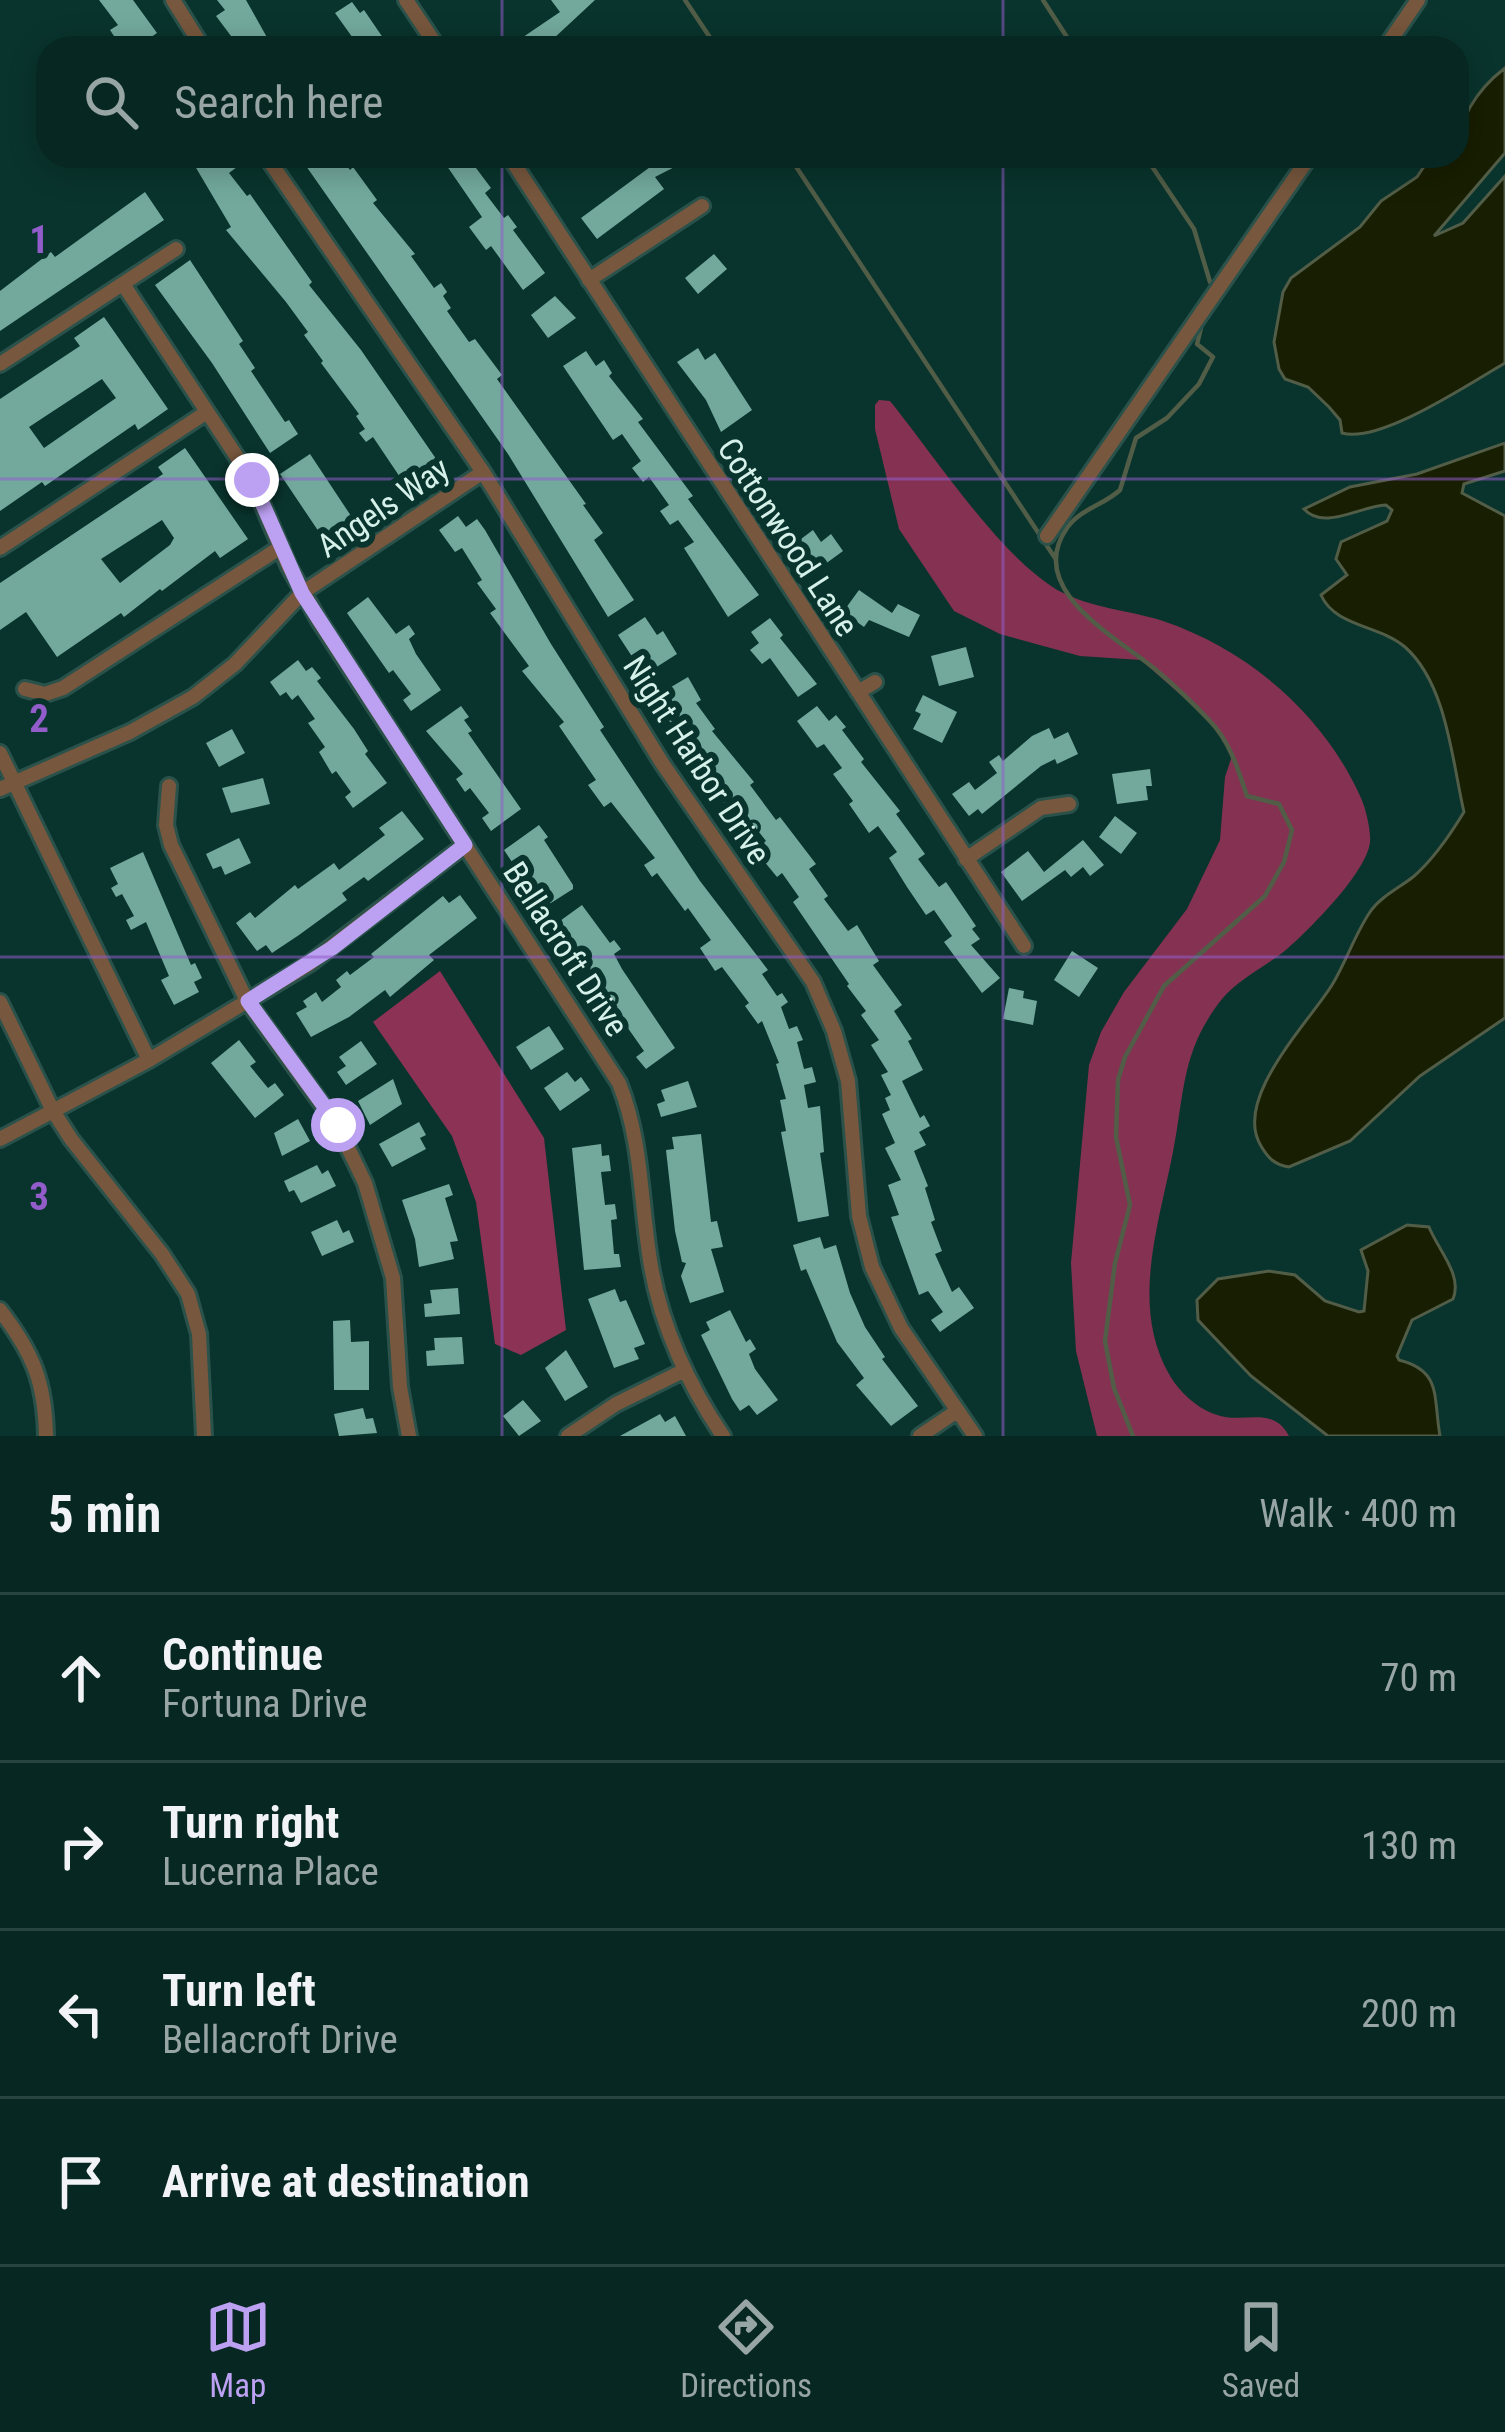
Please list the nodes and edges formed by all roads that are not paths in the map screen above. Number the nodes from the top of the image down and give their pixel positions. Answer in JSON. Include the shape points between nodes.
{"nodes":[{"id":1,"x":173,"y":0,"type":"edge"},
{"id":2,"x":406,"y":0,"type":"edge"},
{"id":3,"x":1418,"y":0,"type":"edge"},
{"id":4,"x":196,"y":36,"type":"edge"},
{"id":5,"x":430,"y":36,"type":"edge"},
{"id":6,"x":1393,"y":36,"type":"edge"},
{"id":7,"x":274,"y":168,"type":"edge"},
{"id":8,"x":516,"y":168,"type":"edge"},
{"id":9,"x":1302,"y":168,"type":"edge"},
{"id":10,"x":702,"y":206,"type":"dead end"},
{"id":11,"x":176,"y":249,"type":"dead end"},
{"id":12,"x":589,"y":280,"type":"junction"},
{"id":13,"x":123,"y":284,"type":"junction"},
{"id":14,"x":0,"y":364,"type":"edge"},
{"id":15,"x":207,"y":412,"type":"junction"},
{"id":16,"x":483,"y":472,"type":"junction"},
{"id":17,"x":1047,"y":536,"type":"dead end"},
{"id":18,"x":281,"y":547,"type":"junction"},
{"id":19,"x":0,"y":548,"type":"edge"},
{"id":20,"x":302,"y":593,"type":"junction"},
{"id":21,"x":875,"y":682,"type":"dead end"},
{"id":22,"x":25,"y":689,"type":"dead end"},
{"id":23,"x":858,"y":692,"type":"junction"},
{"id":24,"x":0,"y":753,"type":"edge"},
{"id":25,"x":16,"y":782,"type":"junction"},
{"id":26,"x":169,"y":786,"type":"dead end"},
{"id":27,"x":0,"y":789,"type":"edge"},
{"id":28,"x":1069,"y":804,"type":"dead end"},
{"id":29,"x":465,"y":845,"type":"junction"},
{"id":30,"x":966,"y":859,"type":"junction"},
{"id":31,"x":1024,"y":946,"type":"dead end"},
{"id":32,"x":0,"y":1001,"type":"edge"},
{"id":33,"x":248,"y":1001,"type":"junction"},
{"id":34,"x":149,"y":1060,"type":"junction"},
{"id":35,"x":53,"y":1111,"type":"junction"},
{"id":36,"x":0,"y":1139,"type":"edge"},
{"id":37,"x":0,"y":1310,"type":"edge"},
{"id":38,"x":685,"y":1370,"type":"junction"},
{"id":39,"x":957,"y":1411,"type":"junction"},
{"id":40,"x":46,"y":1436,"type":"edge"},
{"id":41,"x":204,"y":1436,"type":"edge"},
{"id":42,"x":409,"y":1436,"type":"edge"},
{"id":43,"x":568,"y":1436,"type":"edge"},
{"id":44,"x":723,"y":1436,"type":"edge"},
{"id":45,"x":920,"y":1436,"type":"edge"},
{"id":46,"x":975,"y":1436,"type":"edge"}],
"edges":[{"from":1,"to":4,"type":"street"},
{"from":2,"to":5,"type":"street"},
{"from":3,"to":6,"type":"street"},
{"from":7,"to":16,"type":"street","name":"Night Harbor Drive"},
{"from":8,"to":12,"type":"street","name":"Cottonwood Lane"},
{"from":9,"to":17,"type":"street"},
{"from":10,"to":12,"type":"street"},
{"from":11,"to":13,"type":"street"},
{"from":12,"to":23,"type":"street","name":"Cottonwood Lane"},
{"from":13,"to":14,"type":"street"},
{"from":13,"to":15,"type":"street","name":"Bellacroft Drive"},
{"from":15,"to":18,"type":"street","name":"Bellacroft Drive","via":[[252,480]]},
{"from":15,"to":19,"type":"street"},
{"from":16,"to":20,"type":"street","name":"Angels Way"},
{"from":16,"to":39,"type":"street","name":"Night Harbor Drive","via":[[662,763],[825,1006],[848,1082],[872,1267],[901,1328]]},
{"from":18,"to":20,"type":"street","name":"Bellacroft Drive"},
{"from":18,"to":22,"type":"street","via":[[63,688]]},
{"from":20,"to":25,"type":"street","name":"Angels Way","via":[[194,697]]},
{"from":20,"to":29,"type":"street","name":"Bellacroft Drive"},
{"from":21,"to":23,"type":"street"},
{"from":23,"to":30,"type":"street","name":"Cottonwood Lane"},
{"from":24,"to":25,"type":"street"},
{"from":25,"to":27,"type":"street","name":"Angels Way"},
{"from":25,"to":34,"type":"street"},
{"from":26,"to":33,"type":"street","via":[[171,844]]},
{"from":28,"to":30,"type":"street","via":[[1041,808]]},
{"from":29,"to":33,"type":"street"},
{"from":29,"to":38,"type":"street","name":"Bellacroft Drive","via":[[620,1083],[636,1138],[651,1269]]},
{"from":30,"to":31,"type":"street","name":"Cottonwood Lane"},
{"from":32,"to":35,"type":"street"},
{"from":33,"to":34,"type":"street"},
{"from":33,"to":42,"type":"street","via":[[322,1100],[365,1183],[393,1278]]},
{"from":34,"to":35,"type":"street"},
{"from":35,"to":36,"type":"street"},
{"from":35,"to":41,"type":"street","via":[[188,1294],[199,1334]]},
{"from":37,"to":40,"type":"street","via":[[35,1361]]},
{"from":38,"to":43,"type":"street"},
{"from":38,"to":44,"type":"street","name":"Bellacroft Drive"},
{"from":39,"to":45,"type":"street"},
{"from":39,"to":46,"type":"street","name":"Night Harbor Drive"}]}
